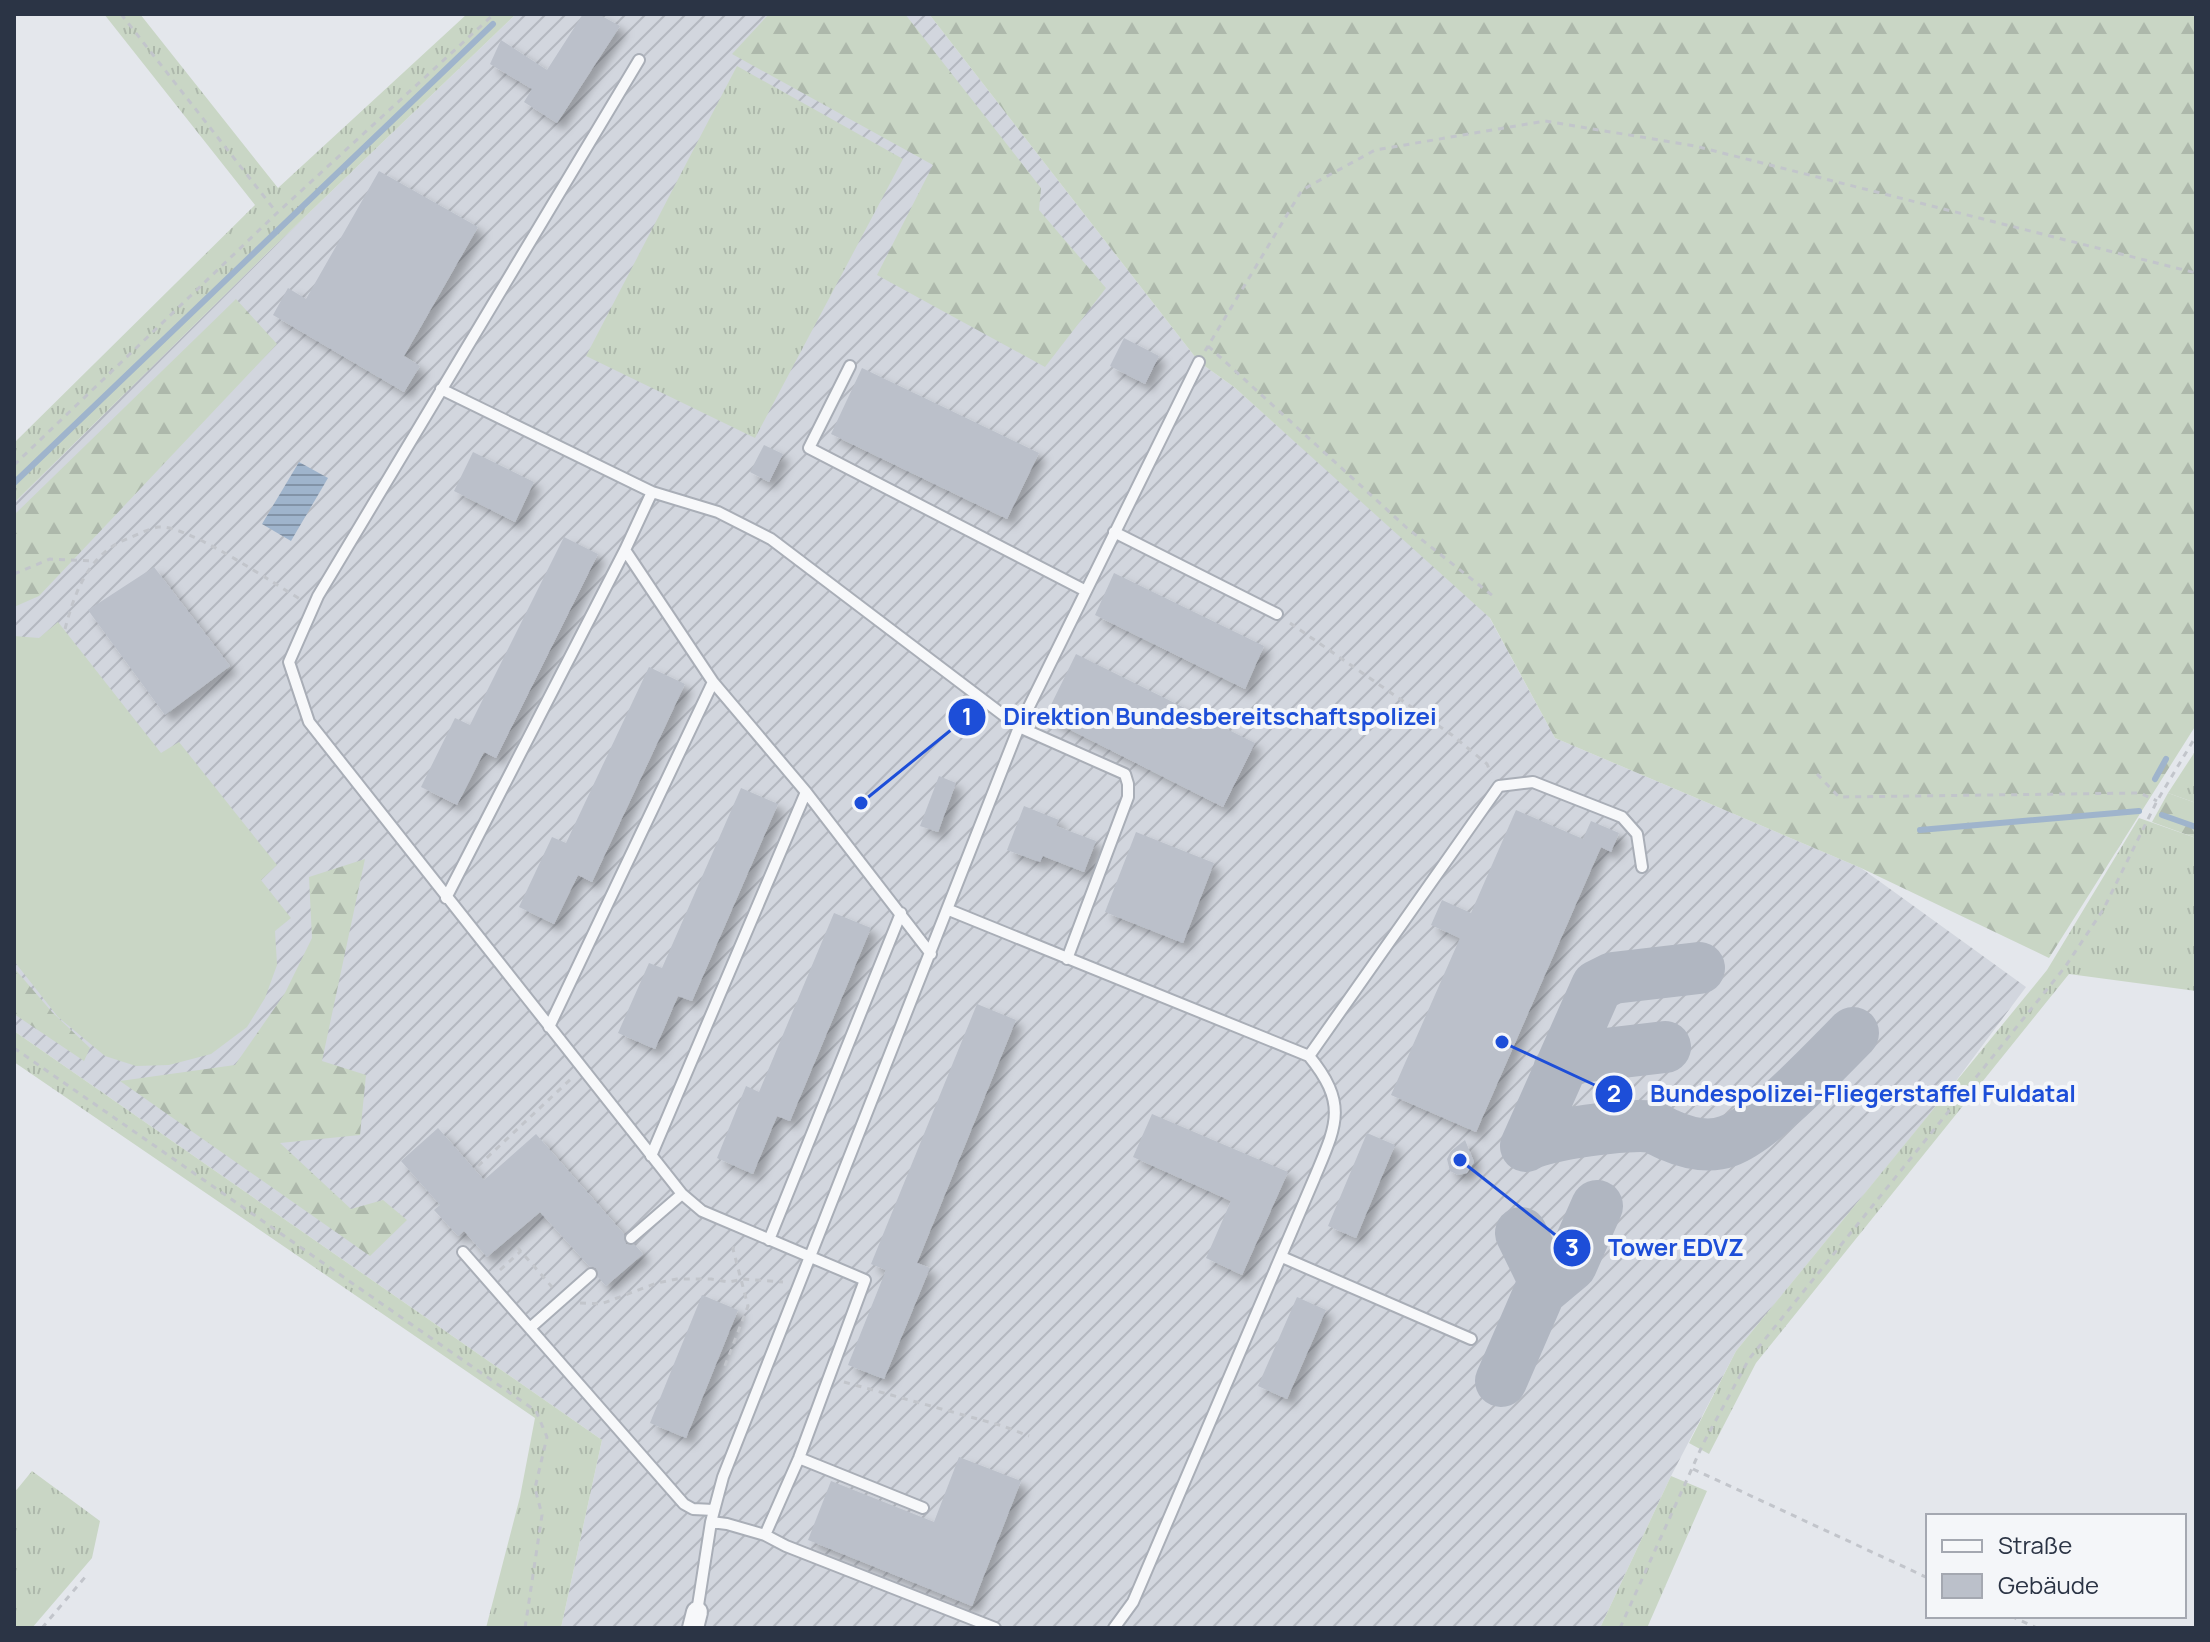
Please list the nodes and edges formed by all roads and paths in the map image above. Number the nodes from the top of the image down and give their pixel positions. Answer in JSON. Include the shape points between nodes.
{"nodes":[{"id":1,"x":121,"y":14,"type":"edge"},
{"id":2,"x":494,"y":14,"type":"edge"},
{"id":3,"x":639,"y":60,"type":"dead end"},
{"id":4,"x":277,"y":213,"type":"junction"},
{"id":5,"x":2196,"y":273,"type":"edge"},
{"id":6,"x":1208,"y":346,"type":"junction"},
{"id":7,"x":1199,"y":362,"type":"joint"},
{"id":8,"x":850,"y":366,"type":"dead end"},
{"id":9,"x":441,"y":389,"type":"junction"},
{"id":10,"x":14,"y":465,"type":"edge"},
{"id":11,"x":652,"y":492,"type":"junction"},
{"id":12,"x":1114,"y":532,"type":"junction"},
{"id":13,"x":625,"y":550,"type":"junction"},
{"id":14,"x":94,"y":561,"type":"junction"},
{"id":15,"x":14,"y":574,"type":"edge"},
{"id":16,"x":1086,"y":591,"type":"junction"},
{"id":17,"x":1493,"y":596,"type":"dead end"},
{"id":18,"x":313,"y":607,"type":"junction"},
{"id":19,"x":1277,"y":614,"type":"joint"},
{"id":20,"x":65,"y":629,"type":"dead end"},
{"id":21,"x":713,"y":682,"type":"junction"},
{"id":22,"x":1019,"y":727,"type":"junction"},
{"id":23,"x":2196,"y":736,"type":"edge"},
{"id":24,"x":1817,"y":774,"type":"dead end"},
{"id":25,"x":1499,"y":786,"type":"junction"},
{"id":26,"x":806,"y":792,"type":"junction"},
{"id":27,"x":2157,"y":801,"type":"junction"},
{"id":28,"x":1642,"y":867,"type":"dead end"},
{"id":29,"x":446,"y":898,"type":"junction"},
{"id":30,"x":949,"y":910,"type":"junction"},
{"id":31,"x":901,"y":913,"type":"junction"},
{"id":32,"x":931,"y":954,"type":"junction"},
{"id":33,"x":1067,"y":959,"type":"junction"},
{"id":34,"x":549,"y":1027,"type":"junction"},
{"id":35,"x":14,"y":1048,"type":"edge"},
{"id":36,"x":1309,"y":1056,"type":"junction"},
{"id":37,"x":581,"y":1069,"type":"junction"},
{"id":38,"x":651,"y":1156,"type":"junction"},
{"id":39,"x":478,"y":1166,"type":"dead end"},
{"id":40,"x":682,"y":1194,"type":"junction"},
{"id":41,"x":739,"y":1227,"type":"junction"},
{"id":42,"x":631,"y":1238,"type":"dead end"},
{"id":43,"x":769,"y":1240,"type":"junction"},
{"id":44,"x":463,"y":1252,"type":"dead end"},
{"id":45,"x":1282,"y":1257,"type":"junction"},
{"id":46,"x":809,"y":1258,"type":"junction"},
{"id":47,"x":591,"y":1274,"type":"dead end"},
{"id":48,"x":741,"y":1279,"type":"junction"},
{"id":49,"x":489,"y":1280,"type":"junction"},
{"id":50,"x":798,"y":1284,"type":"junction"},
{"id":51,"x":565,"y":1297,"type":"junction"},
{"id":52,"x":530,"y":1328,"type":"junction"},
{"id":53,"x":1471,"y":1339,"type":"dead end"},
{"id":54,"x":725,"y":1366,"type":"dead end"},
{"id":55,"x":829,"y":1378,"type":"junction"},
{"id":56,"x":1029,"y":1436,"type":"dead end"},
{"id":57,"x":799,"y":1458,"type":"junction"},
{"id":58,"x":1693,"y":1469,"type":"junction"},
{"id":59,"x":923,"y":1508,"type":"dead end"},
{"id":60,"x":714,"y":1510,"type":"junction"},
{"id":61,"x":711,"y":1522,"type":"junction"},
{"id":62,"x":765,"y":1535,"type":"junction"},
{"id":63,"x":86,"y":1576,"type":"dead end"},
{"id":64,"x":1926,"y":1577,"type":"edge"},
{"id":65,"x":2015,"y":1618,"type":"edge"},
{"id":66,"x":695,"y":1620,"type":"edge"},
{"id":67,"x":42,"y":1628,"type":"edge"},
{"id":68,"x":525,"y":1628,"type":"edge"},
{"id":69,"x":995,"y":1628,"type":"edge"},
{"id":70,"x":1114,"y":1628,"type":"edge"},
{"id":71,"x":1620,"y":1628,"type":"edge"},
{"id":72,"x":2037,"y":1628,"type":"edge"}],
"edges":[{"from":1,"to":4,"type":"path"},
{"from":2,"to":4,"type":"path"},
{"from":3,"to":9,"type":"lane"},
{"from":4,"to":10,"type":"path"},
{"from":5,"to":6,"type":"path","via":[[1695,146],[1545,121],[1375,150],[1302,190]]},
{"from":6,"to":7,"type":"path"},
{"from":6,"to":17,"type":"path","via":[[1407,528]]},
{"from":7,"to":12,"type":"lane"},
{"from":8,"to":16,"type":"lane","via":[[809,448]]},
{"from":9,"to":11,"type":"lane"},
{"from":9,"to":18,"type":"lane"},
{"from":11,"to":13,"type":"lane"},
{"from":11,"to":22,"type":"lane","via":[[718,512],[771,539]]},
{"from":12,"to":16,"type":"lane"},
{"from":12,"to":19,"type":"lane"},
{"from":13,"to":21,"type":"lane"},
{"from":13,"to":29,"type":"lane"},
{"from":14,"to":15,"type":"path","via":[[50,559]]},
{"from":14,"to":18,"type":"path","via":[[112,544],[159,527],[199,538]]},
{"from":14,"to":20,"type":"path","via":[[74,595]]},
{"from":16,"to":22,"type":"lane"},
{"from":18,"to":29,"type":"lane","via":[[289,662],[309,722]]},
{"from":19,"to":25,"type":"path","via":[[1452,735],[1487,764]]},
{"from":21,"to":26,"type":"lane"},
{"from":21,"to":34,"type":"lane"},
{"from":22,"to":30,"type":"lane"},
{"from":22,"to":33,"type":"lane","via":[[1118,770],[1128,784],[1128,797]]},
{"from":23,"to":27,"type":"path"},
{"from":24,"to":27,"type":"path","via":[[1839,797],[2140,793]]},
{"from":25,"to":28,"type":"lane","via":[[1533,782],[1622,817],[1637,834]]},
{"from":25,"to":36,"type":"lane"},
{"from":26,"to":31,"type":"lane"},
{"from":26,"to":38,"type":"lane"},
{"from":27,"to":58,"type":"path","via":[[2103,910],[2065,967],[1749,1359]]},
{"from":29,"to":34,"type":"lane"},
{"from":30,"to":32,"type":"lane"},
{"from":30,"to":33,"type":"lane"},
{"from":31,"to":32,"type":"lane"},
{"from":31,"to":43,"type":"lane"},
{"from":32,"to":46,"type":"lane"},
{"from":33,"to":36,"type":"lane"},
{"from":34,"to":37,"type":"lane"},
{"from":35,"to":68,"type":"path","via":[[536,1411],[547,1437],[535,1488],[542,1515]]},
{"from":36,"to":45,"type":"lane","via":[[1328,1084],[1336,1113]]},
{"from":37,"to":38,"type":"lane"},
{"from":37,"to":39,"type":"path"},
{"from":38,"to":40,"type":"lane"},
{"from":40,"to":41,"type":"lane","via":[[702,1211]]},
{"from":40,"to":42,"type":"lane"},
{"from":41,"to":43,"type":"lane"},
{"from":41,"to":48,"type":"path","via":[[733,1249]]},
{"from":43,"to":46,"type":"lane"},
{"from":44,"to":49,"type":"lane"},
{"from":45,"to":53,"type":"lane"},
{"from":45,"to":70,"type":"lane","via":[[1133,1602]]},
{"from":46,"to":50,"type":"lane"},
{"from":46,"to":55,"type":"lane","via":[[865,1280]]},
{"from":47,"to":51,"type":"lane"},
{"from":48,"to":50,"type":"path"},
{"from":48,"to":51,"type":"path","via":[[677,1279],[601,1304],[580,1304]]},
{"from":48,"to":54,"type":"path","via":[[748,1306]]},
{"from":49,"to":51,"type":"path","via":[[519,1249]]},
{"from":49,"to":52,"type":"lane"},
{"from":50,"to":60,"type":"lane"},
{"from":51,"to":52,"type":"lane"},
{"from":52,"to":60,"type":"lane","via":[[684,1504]]},
{"from":55,"to":56,"type":"path"},
{"from":55,"to":57,"type":"lane"},
{"from":57,"to":59,"type":"lane"},
{"from":57,"to":62,"type":"lane"},
{"from":58,"to":64,"type":"path"},
{"from":58,"to":71,"type":"path"},
{"from":60,"to":61,"type":"lane"},
{"from":61,"to":62,"type":"lane"},
{"from":61,"to":66,"type":"lane"},
{"from":62,"to":69,"type":"lane"},
{"from":63,"to":67,"type":"path"},
{"from":65,"to":72,"type":"path"}]}
